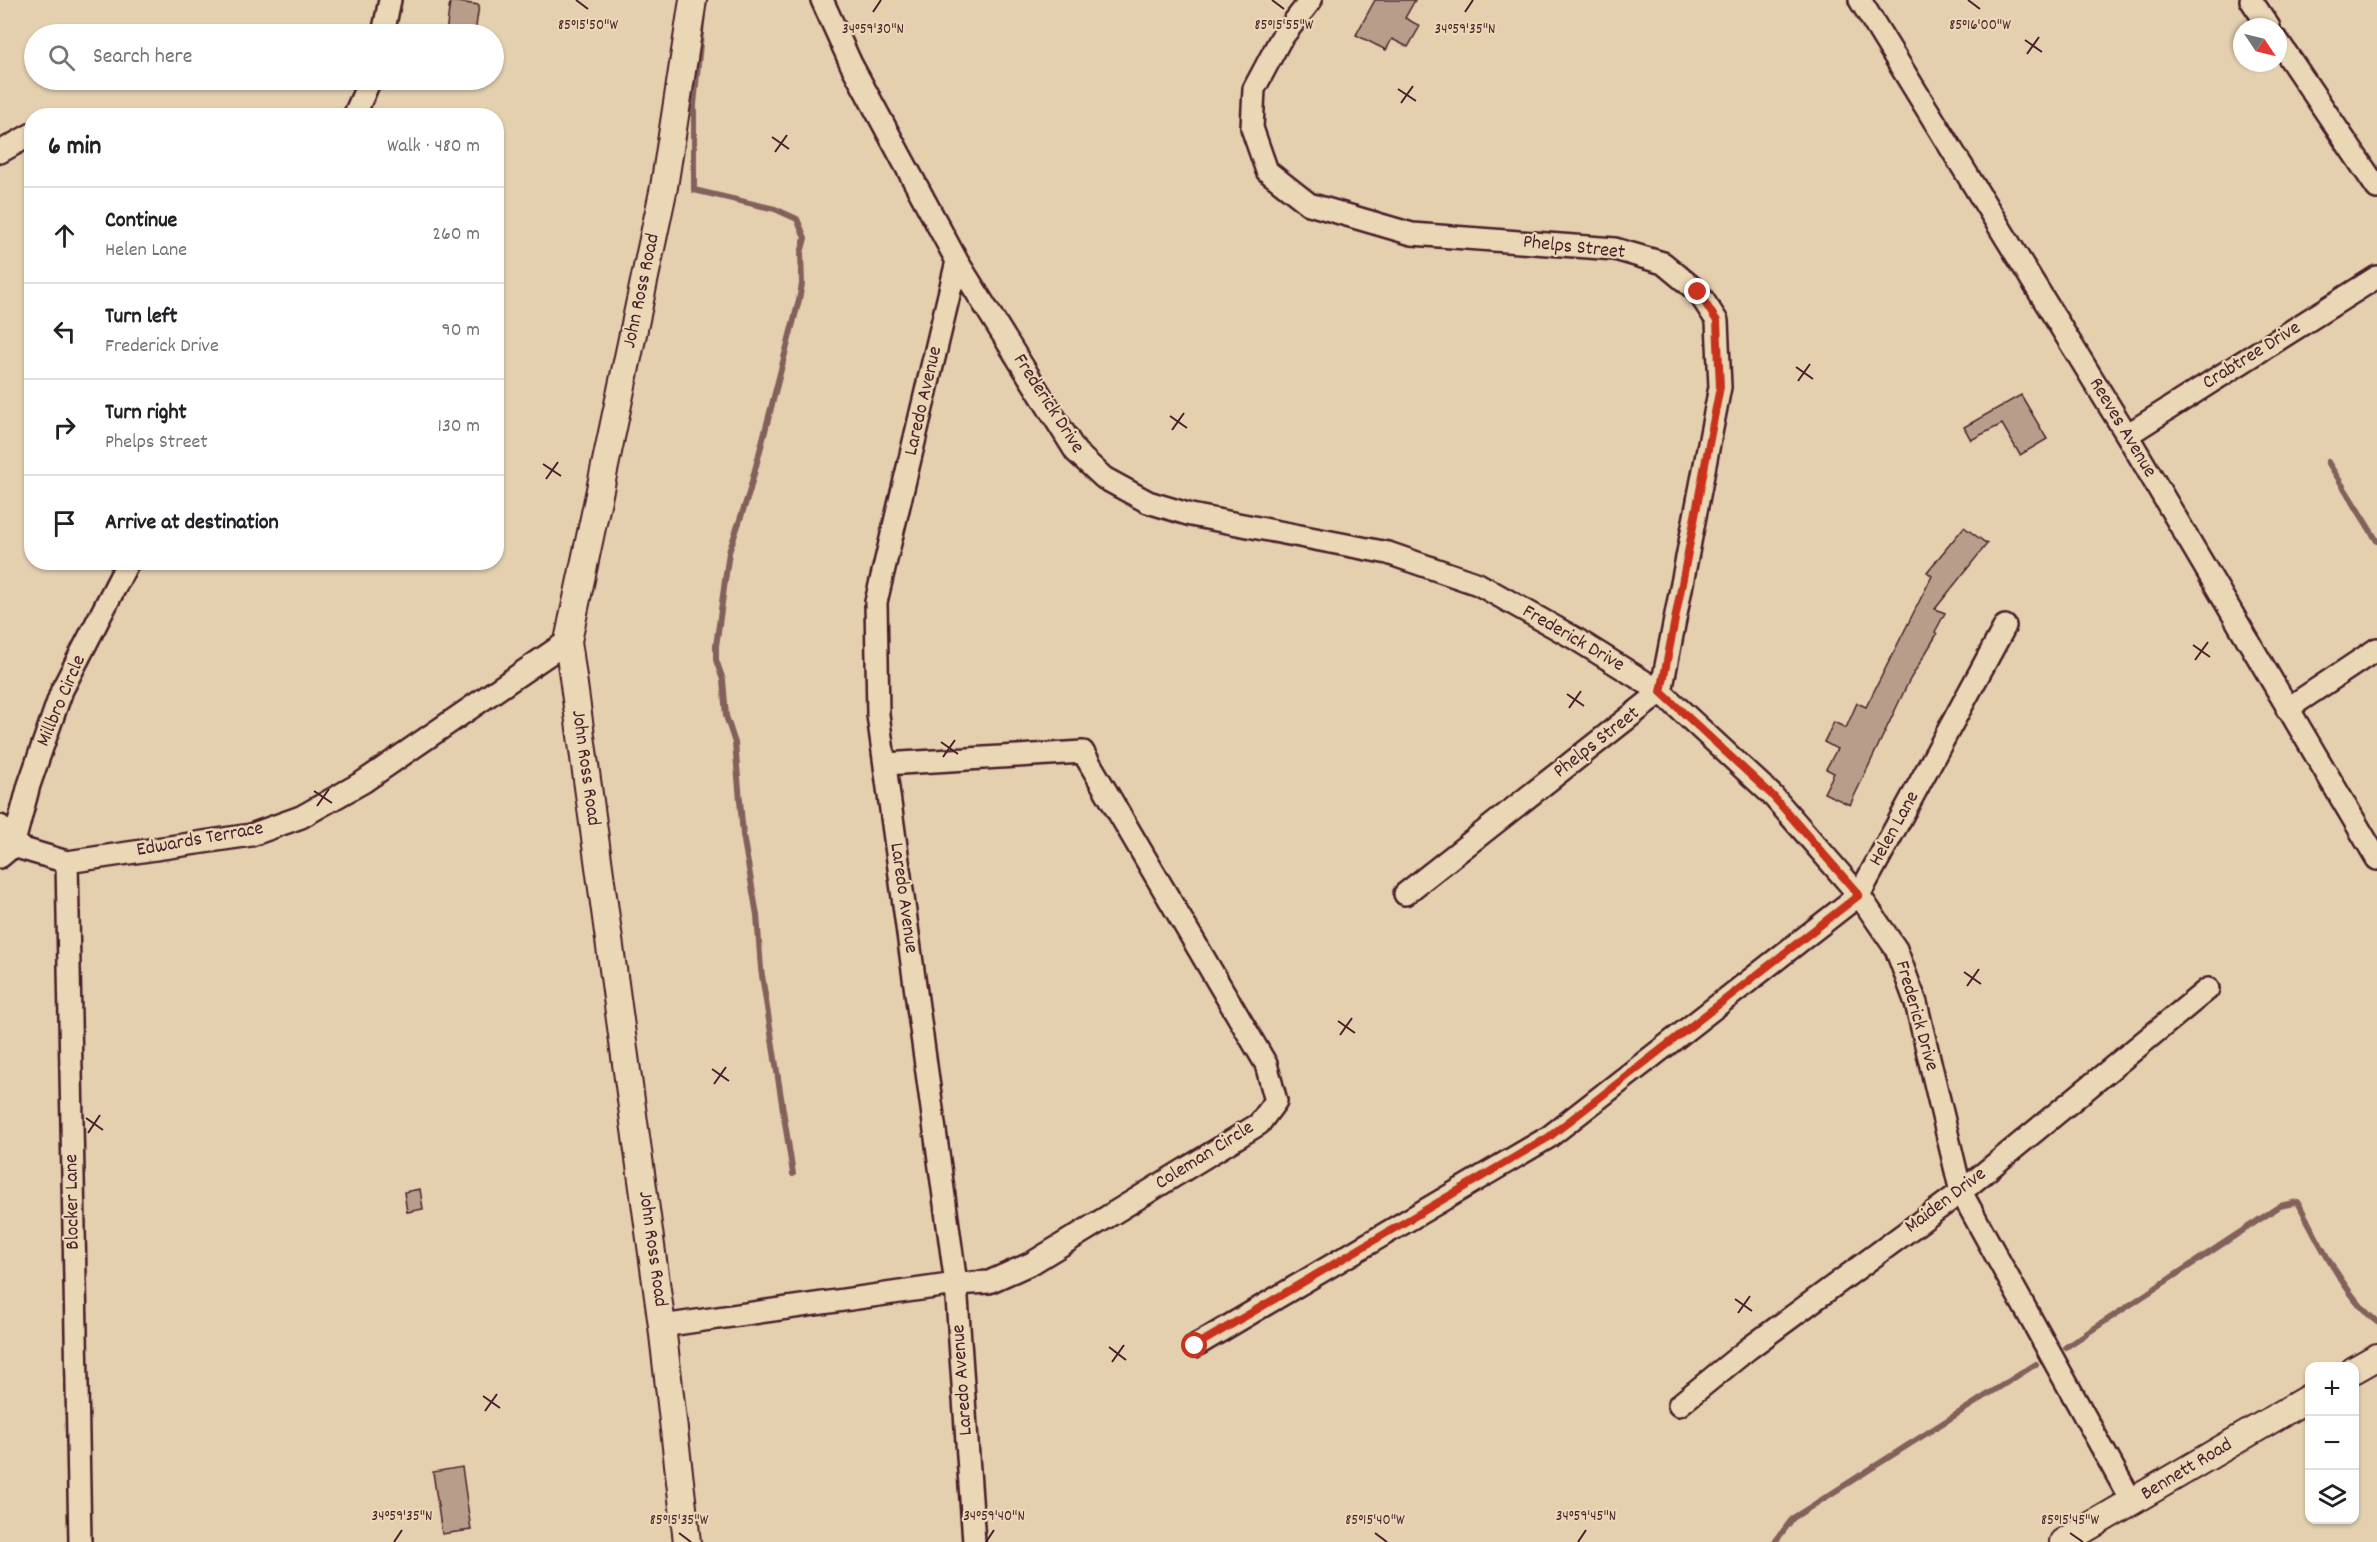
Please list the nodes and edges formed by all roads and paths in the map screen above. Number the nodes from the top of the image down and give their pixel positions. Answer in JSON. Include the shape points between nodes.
{"nodes":[{"id":1,"x":390,"y":0,"type":"edge"},
{"id":2,"x":693,"y":0,"type":"edge"},
{"id":3,"x":822,"y":0,"type":"edge"},
{"id":4,"x":1311,"y":0,"type":"edge"},
{"id":5,"x":1860,"y":0,"type":"edge"},
{"id":6,"x":2251,"y":0,"type":"edge"},
{"id":7,"x":2263,"y":18,"type":"edge"},
{"id":8,"x":385,"y":24,"type":"edge"},
{"id":9,"x":2287,"y":54,"type":"edge"},
{"id":10,"x":366,"y":90,"type":"edge"},
{"id":11,"x":358,"y":108,"type":"edge"},
{"id":12,"x":24,"y":138,"type":"edge"},
{"id":13,"x":0,"y":152,"type":"edge"},
{"id":14,"x":2377,"y":188,"type":"edge"},
{"id":15,"x":957,"y":261,"type":"junction"},
{"id":16,"x":2377,"y":277,"type":"edge"},
{"id":17,"x":2127,"y":435,"type":"junction"},
{"id":18,"x":124,"y":570,"type":"edge"},
{"id":19,"x":2005,"y":627,"type":"dead end"},
{"id":20,"x":568,"y":641,"type":"junction"},
{"id":21,"x":2377,"y":649,"type":"edge"},
{"id":22,"x":1661,"y":692,"type":"junction"},
{"id":23,"x":2287,"y":709,"type":"junction"},
{"id":24,"x":885,"y":764,"type":"junction"},
{"id":25,"x":0,"y":826,"type":"edge"},
{"id":26,"x":6,"y":851,"type":"edge"},
{"id":27,"x":2377,"y":859,"type":"edge"},
{"id":28,"x":66,"y":862,"type":"junction"},
{"id":29,"x":1405,"y":894,"type":"dead end"},
{"id":30,"x":1859,"y":895,"type":"junction"},
{"id":31,"x":2208,"y":989,"type":"dead end"},
{"id":32,"x":1961,"y":1192,"type":"junction"},
{"id":33,"x":956,"y":1284,"type":"junction"},
{"id":34,"x":662,"y":1326,"type":"junction"},
{"id":35,"x":1195,"y":1346,"type":"dead end"},
{"id":36,"x":2377,"y":1357,"type":"edge"},
{"id":37,"x":2359,"y":1368,"type":"edge"},
{"id":38,"x":2305,"y":1400,"type":"edge"},
{"id":39,"x":1679,"y":1405,"type":"dead end"},
{"id":40,"x":2132,"y":1502,"type":"junction"},
{"id":41,"x":80,"y":1542,"type":"edge"},
{"id":42,"x":687,"y":1542,"type":"edge"},
{"id":43,"x":974,"y":1542,"type":"edge"},
{"id":44,"x":2063,"y":1542,"type":"edge"}],
"edges":[{"from":1,"to":8,"type":"street"},
{"from":2,"to":20,"type":"street","name":"John Ross Road","via":[[664,187]]},
{"from":3,"to":15,"type":"street","name":"Frederick Drive"},
{"from":4,"to":22,"type":"street","name":"Phelps Street","via":[[1280,40],[1254,88],[1252,128],[1267,171],[1309,204],[1412,234],[1616,249],[1663,262],[1698,292],[1717,321],[1720,387]]},
{"from":5,"to":17,"type":"street","name":"Reeves Avenue"},
{"from":6,"to":7,"type":"street"},
{"from":9,"to":14,"type":"street"},
{"from":10,"to":11,"type":"street"},
{"from":12,"to":13,"type":"street"},
{"from":15,"to":22,"type":"street","name":"Frederick Drive","via":[[1076,452],[1104,478],[1149,502],[1191,515],[1388,553],[1478,584]]},
{"from":15,"to":24,"type":"street","name":"Laredo Avenue","via":[[876,602],[878,715]]},
{"from":16,"to":17,"type":"street","name":"Crabtree Drive"},
{"from":17,"to":23,"type":"street","name":"Reeves Avenue"},
{"from":18,"to":26,"type":"street","name":"Millbro Circle","via":[[62,690]]},
{"from":19,"to":30,"type":"street","name":"Helen Lane"},
{"from":20,"to":28,"type":"street","name":"Edwards Terrace","via":[[363,782],[301,817],[251,835]]},
{"from":20,"to":34,"type":"street","name":"John Ross Road"},
{"from":21,"to":23,"type":"street"},
{"from":22,"to":29,"type":"street","name":"Phelps Street"},
{"from":22,"to":30,"type":"street","name":"Frederick Drive","via":[[1772,795]]},
{"from":23,"to":27,"type":"street","name":"Reeves Avenue"},
{"from":24,"to":33,"type":"street","name":"Laredo Avenue"},
{"from":24,"to":33,"type":"street","name":"Coleman Circle","via":[[1083,752],[1266,1064],[1276,1101],[1259,1124],[1032,1263],[989,1282]]},
{"from":25,"to":26,"type":"street"},
{"from":26,"to":28,"type":"street","name":"Edwards Terrace"},
{"from":28,"to":41,"type":"street","name":"Blocker Lane"},
{"from":30,"to":32,"type":"street","name":"Frederick Drive","via":[[1896,949],[1916,1003]]},
{"from":30,"to":35,"type":"street","name":"Helen Lane","via":[[1549,1137]]},
{"from":31,"to":32,"type":"street","name":"Maiden Drive"},
{"from":32,"to":39,"type":"street","name":"Maiden Drive","via":[[1748,1349]]},
{"from":32,"to":40,"type":"street","name":"Frederick Drive"},
{"from":33,"to":34,"type":"street","name":"Coleman Circle"},
{"from":33,"to":43,"type":"street","name":"Laredo Avenue"},
{"from":34,"to":42,"type":"street","name":"John Ross Road"},
{"from":36,"to":37,"type":"street"},
{"from":38,"to":40,"type":"street","name":"Bennett Road"},
{"from":40,"to":44,"type":"street","name":"Bennett Road"}]}
